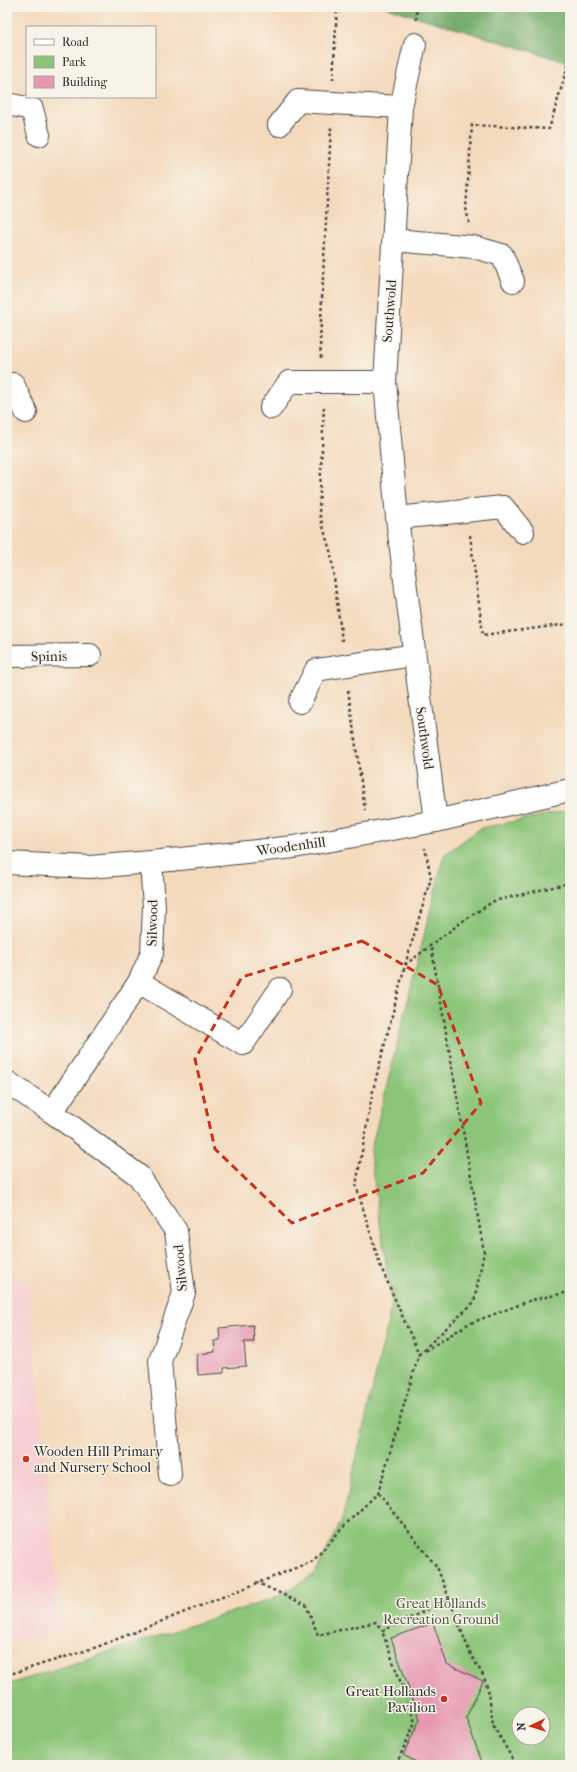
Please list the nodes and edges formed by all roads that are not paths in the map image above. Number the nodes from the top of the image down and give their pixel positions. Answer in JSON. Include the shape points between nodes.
{"nodes":[{"id":1,"x":415,"y":44,"type":"dead end"},
{"id":2,"x":7,"y":104,"type":"edge"},
{"id":3,"x":400,"y":107,"type":"junction"},
{"id":4,"x":279,"y":126,"type":"dead end"},
{"id":5,"x":39,"y":135,"type":"dead end"},
{"id":6,"x":394,"y":240,"type":"junction"},
{"id":7,"x":513,"y":280,"type":"dead end"},
{"id":8,"x":384,"y":382,"type":"junction"},
{"id":9,"x":7,"y":384,"type":"edge"},
{"id":10,"x":271,"y":408,"type":"dead end"},
{"id":11,"x":26,"y":412,"type":"dead end"},
{"id":12,"x":397,"y":518,"type":"junction"},
{"id":13,"x":523,"y":532,"type":"dead end"},
{"id":14,"x":90,"y":655,"type":"dead end"},
{"id":15,"x":414,"y":655,"type":"junction"},
{"id":16,"x":7,"y":656,"type":"edge"},
{"id":17,"x":300,"y":702,"type":"dead end"},
{"id":18,"x":570,"y":790,"type":"edge"},
{"id":19,"x":429,"y":823,"type":"junction"},
{"id":20,"x":151,"y":862,"type":"junction"},
{"id":21,"x":7,"y":863,"type":"edge"},
{"id":22,"x":139,"y":982,"type":"junction"},
{"id":23,"x":280,"y":990,"type":"dead end"},
{"id":24,"x":7,"y":1082,"type":"edge"},
{"id":25,"x":52,"y":1112,"type":"junction"},
{"id":26,"x":170,"y":1475,"type":"dead end"}],
"edges":[{"from":1,"to":3,"type":"street","name":"Southwold"},
{"from":2,"to":5,"type":"street","via":[[32,108]]},
{"from":3,"to":4,"type":"street","via":[[298,101]]},
{"from":3,"to":6,"type":"street","name":"Southwold"},
{"from":6,"to":7,"type":"street","via":[[474,247],[502,255]]},
{"from":6,"to":8,"type":"street","name":"Southwold"},
{"from":8,"to":10,"type":"street","via":[[289,382]]},
{"from":8,"to":12,"type":"street","name":"Southwold"},
{"from":9,"to":11,"type":"street","via":[[13,384]]},
{"from":12,"to":13,"type":"street","via":[[503,507]]},
{"from":12,"to":15,"type":"street","name":"Southwold"},
{"from":14,"to":16,"type":"street","name":"Spinis"},
{"from":15,"to":17,"type":"street","via":[[316,670]]},
{"from":15,"to":19,"type":"street","name":"Southwold"},
{"from":18,"to":19,"type":"street","name":"Woodenhill"},
{"from":19,"to":20,"type":"street","name":"Woodenhill","via":[[294,847]]},
{"from":20,"to":21,"type":"street","name":"Woodenhill","via":[[90,867]]},
{"from":20,"to":22,"type":"street","name":"Silwood","via":[[154,906],[152,953]]},
{"from":22,"to":23,"type":"street","via":[[242,1044]]},
{"from":22,"to":25,"type":"street","name":"Silwood"},
{"from":24,"to":25,"type":"street","name":"Silwood"},
{"from":25,"to":26,"type":"street","name":"Silwood","via":[[139,1176],[176,1231],[184,1293],[160,1361]]}]}
